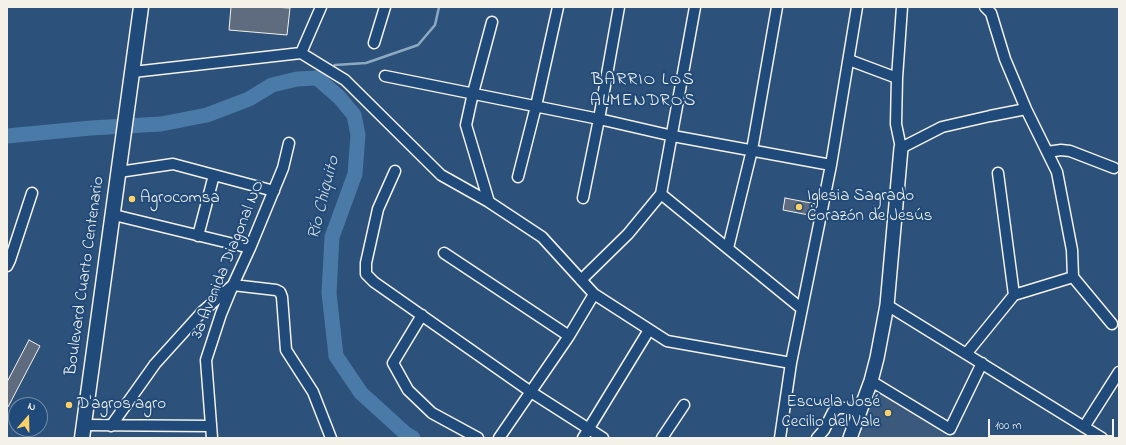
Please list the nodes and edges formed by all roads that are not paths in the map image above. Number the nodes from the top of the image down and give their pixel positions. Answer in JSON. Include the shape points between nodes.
{"nodes":[{"id":1,"x":141,"y":7,"type":"edge"},
{"id":2,"x":321,"y":7,"type":"edge"},
{"id":3,"x":385,"y":7,"type":"edge"},
{"id":4,"x":558,"y":7,"type":"edge"},
{"id":5,"x":620,"y":7,"type":"edge"},
{"id":6,"x":695,"y":7,"type":"edge"},
{"id":7,"x":777,"y":7,"type":"edge"},
{"id":8,"x":857,"y":7,"type":"edge"},
{"id":9,"x":902,"y":7,"type":"edge"},
{"id":10,"x":985,"y":7,"type":"edge"},
{"id":11,"x":492,"y":22,"type":"dead end"},
{"id":12,"x":374,"y":43,"type":"dead end"},
{"id":13,"x":301,"y":53,"type":"junction"},
{"id":14,"x":849,"y":60,"type":"junction"},
{"id":15,"x":385,"y":76,"type":"dead end"},
{"id":16,"x":897,"y":78,"type":"junction"},
{"id":17,"x":132,"y":79,"type":"junction"},
{"id":18,"x":473,"y":93,"type":"junction"},
{"id":19,"x":536,"y":106,"type":"junction"},
{"id":20,"x":1026,"y":110,"type":"junction"},
{"id":21,"x":600,"y":119,"type":"junction"},
{"id":22,"x":673,"y":136,"type":"junction"},
{"id":23,"x":289,"y":143,"type":"dead end"},
{"id":24,"x":901,"y":148,"type":"junction"},
{"id":25,"x":752,"y":150,"type":"junction"},
{"id":26,"x":1047,"y":152,"type":"junction"},
{"id":27,"x":831,"y":165,"type":"junction"},
{"id":28,"x":1114,"y":168,"type":"dead end"},
{"id":29,"x":119,"y":169,"type":"junction"},
{"id":30,"x":395,"y":171,"type":"dead end"},
{"id":31,"x":998,"y":173,"type":"dead end"},
{"id":32,"x":214,"y":175,"type":"junction"},
{"id":33,"x":518,"y":177,"type":"dead end"},
{"id":34,"x":274,"y":191,"type":"junction"},
{"id":35,"x":32,"y":193,"type":"dead end"},
{"id":36,"x":661,"y":194,"type":"junction"},
{"id":37,"x":583,"y":198,"type":"dead end"},
{"id":38,"x":489,"y":202,"type":"junction"},
{"id":39,"x":114,"y":215,"type":"junction"},
{"id":40,"x":198,"y":236,"type":"junction"},
{"id":41,"x":250,"y":248,"type":"junction"},
{"id":42,"x":728,"y":248,"type":"junction"},
{"id":43,"x":444,"y":253,"type":"dead end"},
{"id":44,"x":7,"y":266,"type":"edge"},
{"id":45,"x":1073,"y":277,"type":"junction"},
{"id":46,"x":581,"y":280,"type":"junction"},
{"id":47,"x":232,"y":285,"type":"junction"},
{"id":48,"x":594,"y":294,"type":"junction"},
{"id":49,"x":1014,"y":295,"type":"junction"},
{"id":50,"x":887,"y":305,"type":"junction"},
{"id":51,"x":802,"y":308,"type":"junction"},
{"id":52,"x":422,"y":315,"type":"junction"},
{"id":53,"x":1112,"y":324,"type":"dead end"},
{"id":54,"x":649,"y":330,"type":"junction"},
{"id":55,"x":569,"y":336,"type":"junction"},
{"id":56,"x":966,"y":354,"type":"junction"},
{"id":57,"x":982,"y":363,"type":"junction"},
{"id":58,"x":792,"y":364,"type":"junction"},
{"id":59,"x":1119,"y":372,"type":"edge"},
{"id":60,"x":871,"y":381,"type":"junction"},
{"id":61,"x":531,"y":392,"type":"junction"},
{"id":62,"x":684,"y":405,"type":"dead end"},
{"id":63,"x":860,"y":412,"type":"junction"},
{"id":64,"x":111,"y":426,"type":"junction"},
{"id":65,"x":211,"y":426,"type":"junction"},
{"id":66,"x":1084,"y":427,"type":"junction"},
{"id":67,"x":589,"y":429,"type":"junction"},
{"id":68,"x":83,"y":431,"type":"edge"},
{"id":69,"x":212,"y":438,"type":"edge"},
{"id":70,"x":331,"y":438,"type":"edge"},
{"id":71,"x":478,"y":438,"type":"edge"},
{"id":72,"x":499,"y":438,"type":"edge"},
{"id":73,"x":583,"y":438,"type":"edge"},
{"id":74,"x":603,"y":438,"type":"edge"},
{"id":75,"x":662,"y":438,"type":"edge"},
{"id":76,"x":780,"y":438,"type":"edge"},
{"id":77,"x":817,"y":438,"type":"edge"},
{"id":78,"x":850,"y":438,"type":"edge"},
{"id":79,"x":1102,"y":438,"type":"edge"}],
"edges":[{"from":1,"to":17,"type":"main road","name":"Boulevard Cuarto Centenario"},
{"from":2,"to":13,"type":"street"},
{"from":3,"to":12,"type":"street"},
{"from":4,"to":19,"type":"street"},
{"from":5,"to":21,"type":"street"},
{"from":6,"to":22,"type":"street"},
{"from":7,"to":25,"type":"street"},
{"from":8,"to":14,"type":"street"},
{"from":9,"to":16,"type":"street"},
{"from":10,"to":20,"type":"street","via":[[991,13],[1005,59]]},
{"from":11,"to":18,"type":"street"},
{"from":13,"to":17,"type":"street"},
{"from":13,"to":38,"type":"street","via":[[345,80],[441,174]]},
{"from":14,"to":16,"type":"street"},
{"from":14,"to":27,"type":"street"},
{"from":15,"to":18,"type":"street"},
{"from":16,"to":24,"type":"street","via":[[896,124]]},
{"from":17,"to":29,"type":"main road","name":"Boulevard Cuarto Centenario"},
{"from":18,"to":19,"type":"street"},
{"from":18,"to":38,"type":"street","via":[[466,125]]},
{"from":19,"to":21,"type":"street"},
{"from":19,"to":33,"type":"street"},
{"from":20,"to":24,"type":"street","via":[[942,127]]},
{"from":20,"to":26,"type":"street"},
{"from":21,"to":22,"type":"street"},
{"from":21,"to":37,"type":"street"},
{"from":22,"to":25,"type":"street"},
{"from":22,"to":36,"type":"street"},
{"from":23,"to":34,"type":"street","name":"3a Avenida Diagonal NO"},
{"from":24,"to":50,"type":"street"},
{"from":25,"to":27,"type":"street"},
{"from":25,"to":42,"type":"street"},
{"from":26,"to":28,"type":"street","via":[[1070,151]]},
{"from":26,"to":45,"type":"street","via":[[1057,172],[1072,250]]},
{"from":27,"to":51,"type":"street"},
{"from":29,"to":32,"type":"street","via":[[173,164]]},
{"from":29,"to":39,"type":"main road","name":"Boulevard Cuarto Centenario"},
{"from":30,"to":52,"type":"street","via":[[378,209],[366,274]]},
{"from":31,"to":49,"type":"street"},
{"from":32,"to":34,"type":"street"},
{"from":32,"to":40,"type":"street"},
{"from":34,"to":41,"type":"street","name":"3a Avenida Diagonal NO"},
{"from":35,"to":44,"type":"street"},
{"from":36,"to":42,"type":"street"},
{"from":36,"to":46,"type":"street","via":[[628,234]]},
{"from":38,"to":46,"type":"street","via":[[542,237]]},
{"from":39,"to":40,"type":"street"},
{"from":39,"to":68,"type":"main road","name":"Boulevard Cuarto Centenario"},
{"from":40,"to":41,"type":"street"},
{"from":41,"to":47,"type":"street","name":"3a Avenida Diagonal NO"},
{"from":42,"to":51,"type":"street"},
{"from":43,"to":55,"type":"street"},
{"from":45,"to":49,"type":"street"},
{"from":45,"to":53,"type":"street"},
{"from":46,"to":48,"type":"street"},
{"from":47,"to":64,"type":"street","via":[[202,312],[155,364]]},
{"from":47,"to":65,"type":"street","name":"3a Avenida Diagonal NO","via":[[206,360]]},
{"from":47,"to":70,"type":"street","via":[[280,292],[286,350],[313,392]]},
{"from":48,"to":54,"type":"street"},
{"from":48,"to":55,"type":"street"},
{"from":49,"to":56,"type":"street"},
{"from":50,"to":56,"type":"street"},
{"from":50,"to":60,"type":"street"},
{"from":51,"to":58,"type":"street"},
{"from":52,"to":61,"type":"street"},
{"from":52,"to":71,"type":"street","via":[[393,363],[408,390],[432,413]]},
{"from":54,"to":58,"type":"street","via":[[667,341]]},
{"from":54,"to":67,"type":"street"},
{"from":55,"to":61,"type":"street"},
{"from":56,"to":57,"type":"street"},
{"from":57,"to":60,"type":"street","via":[[950,429]]},
{"from":57,"to":66,"type":"street"},
{"from":58,"to":76,"type":"street"},
{"from":59,"to":66,"type":"street"},
{"from":60,"to":63,"type":"street"},
{"from":61,"to":67,"type":"street"},
{"from":61,"to":72,"type":"street"},
{"from":62,"to":75,"type":"street"},
{"from":63,"to":77,"type":"street","via":[[838,408]]},
{"from":63,"to":78,"type":"street"},
{"from":64,"to":65,"type":"street"},
{"from":64,"to":68,"type":"street"},
{"from":65,"to":69,"type":"street","name":"3a Avenida Diagonal NO"},
{"from":66,"to":79,"type":"street"},
{"from":67,"to":73,"type":"street"},
{"from":67,"to":74,"type":"street"}]}
